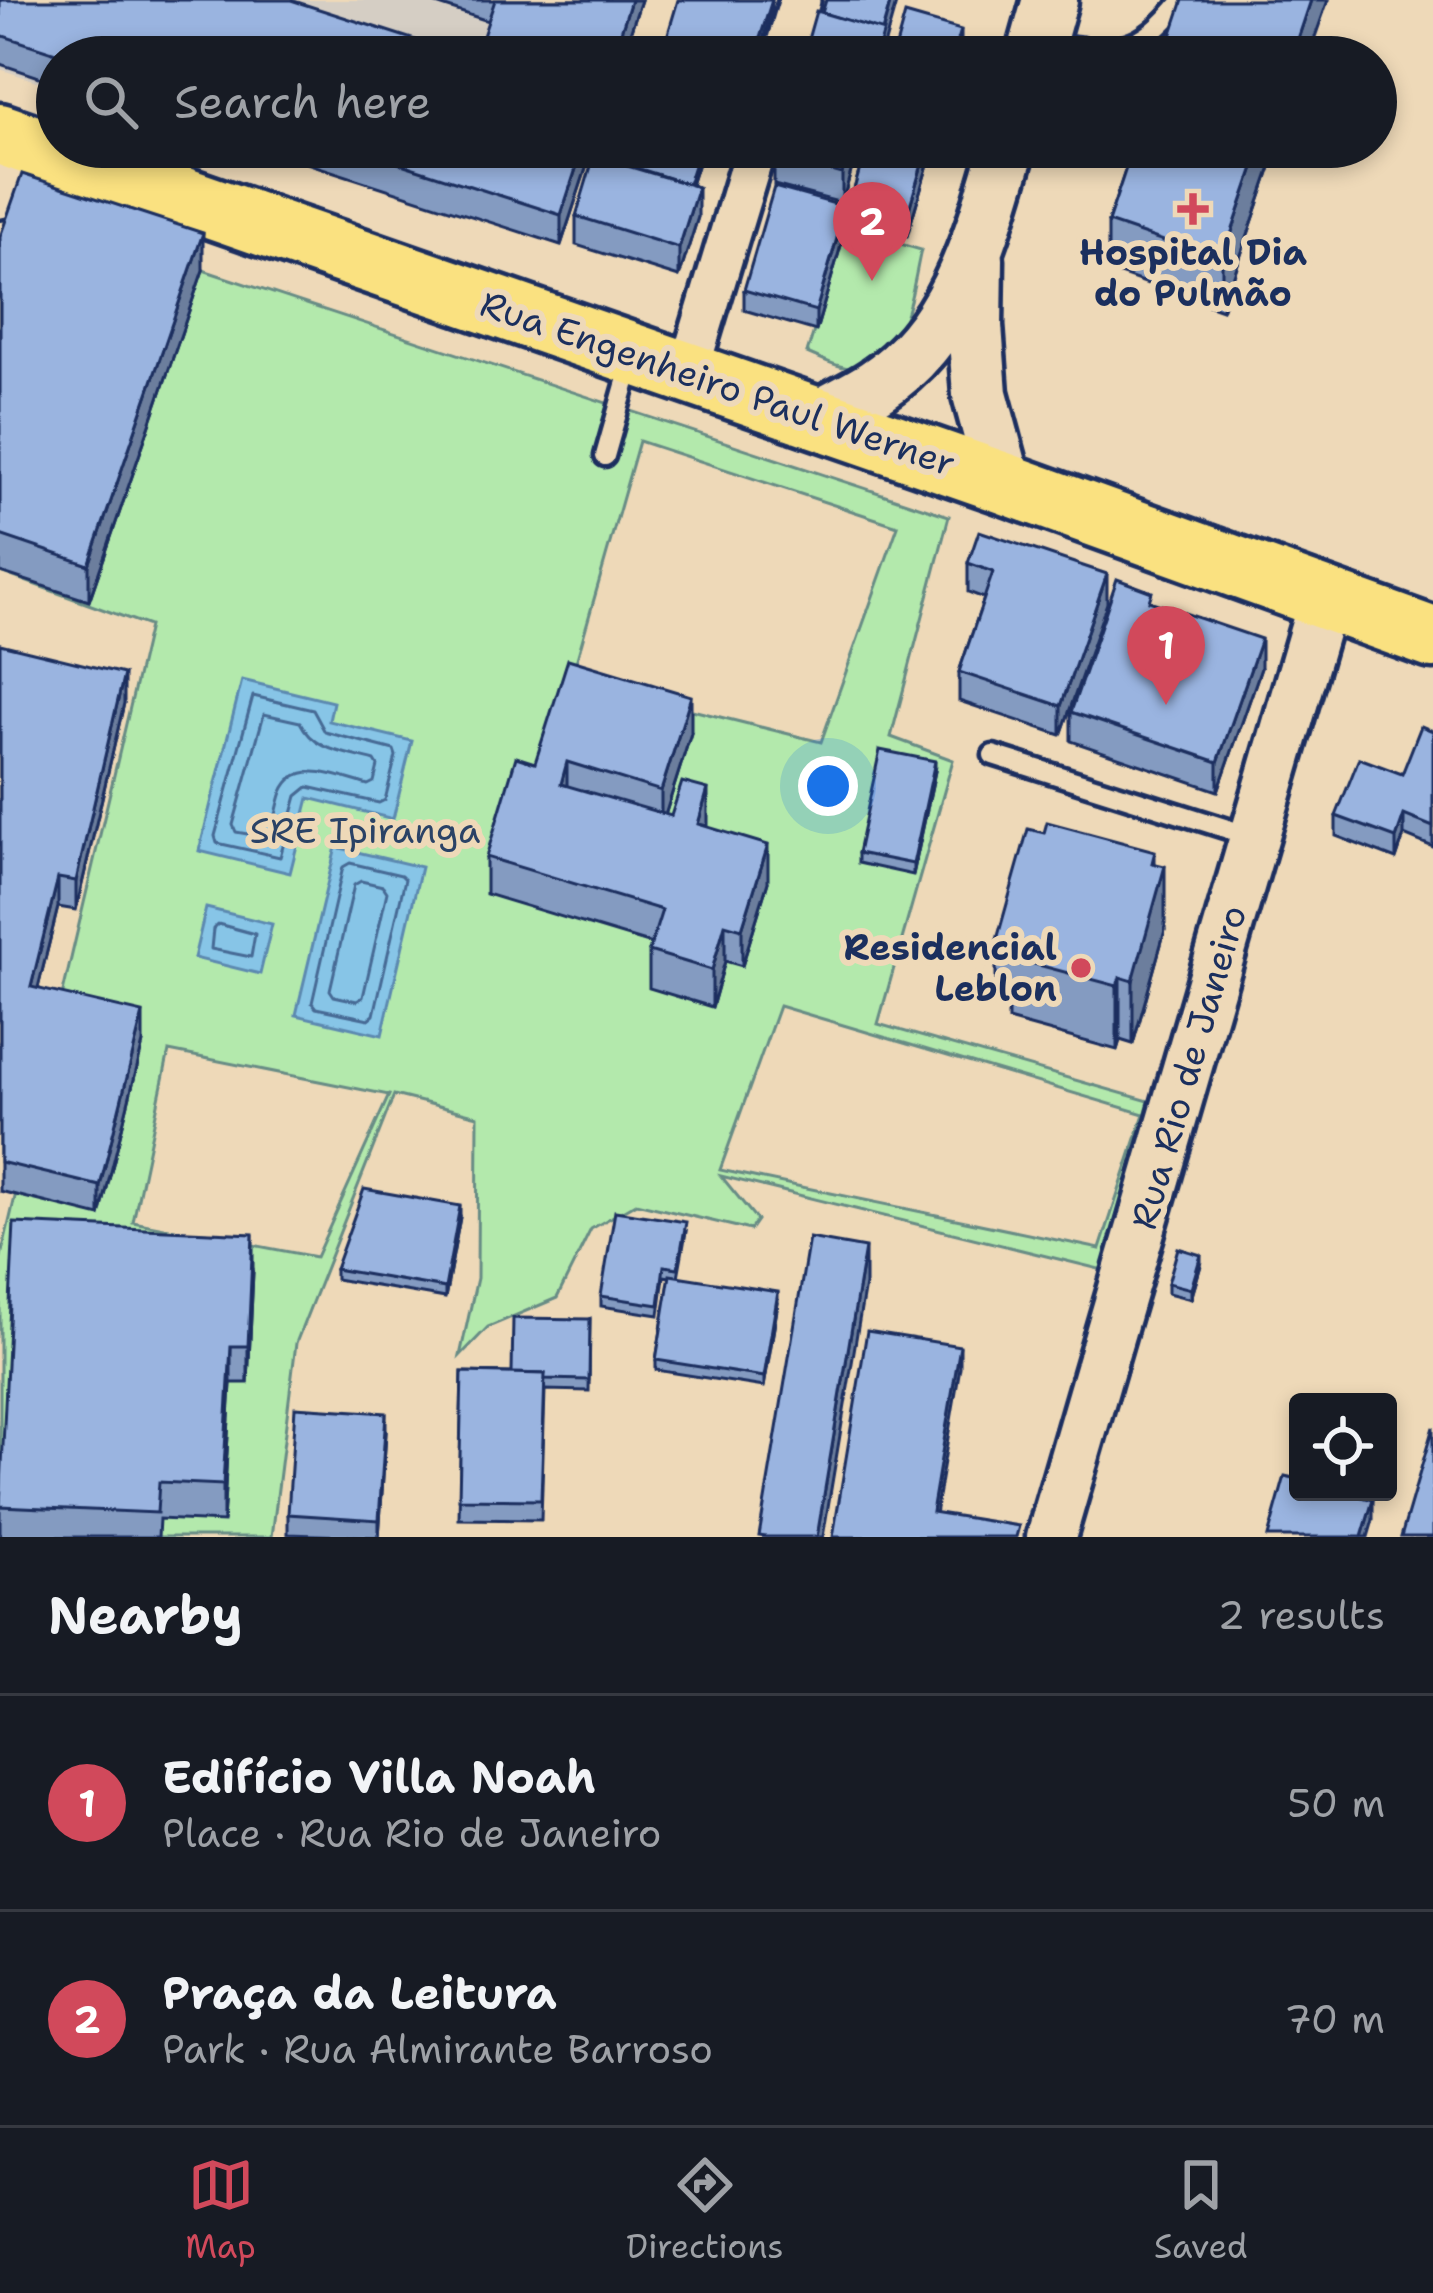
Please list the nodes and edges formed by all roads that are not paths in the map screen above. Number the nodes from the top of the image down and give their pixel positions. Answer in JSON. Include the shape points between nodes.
{"nodes":[{"id":1,"x":800,"y":0,"type":"edge"},
{"id":2,"x":1183,"y":0,"type":"edge"},
{"id":3,"x":789,"y":36,"type":"edge"},
{"id":4,"x":1146,"y":36,"type":"edge"},
{"id":5,"x":10,"y":137,"type":"edge"},
{"id":6,"x":99,"y":168,"type":"edge"},
{"id":7,"x":747,"y":168,"type":"edge"},
{"id":8,"x":1002,"y":168,"type":"edge"},
{"id":9,"x":0,"y":198,"type":"edge"},
{"id":10,"x":976,"y":257,"type":"junction"},
{"id":11,"x":661,"y":363,"type":"junction"},
{"id":12,"x":819,"y":418,"type":"junction"},
{"id":13,"x":604,"y":456,"type":"dead end"},
{"id":14,"x":1004,"y":483,"type":"junction"},
{"id":15,"x":1324,"y":597,"type":"junction"},
{"id":16,"x":1433,"y":638,"type":"edge"},
{"id":17,"x":993,"y":755,"type":"dead end"},
{"id":18,"x":1254,"y":838,"type":"junction"},
{"id":19,"x":1051,"y":1537,"type":"edge"}],
"edges":[{"from":1,"to":3,"type":"street"},
{"from":2,"to":4,"type":"lane"},
{"from":5,"to":9,"type":"street"},
{"from":6,"to":11,"type":"main road","name":"Rua Engenheiro Paul Werner"},
{"from":7,"to":11,"type":"street"},
{"from":8,"to":10,"type":"main road"},
{"from":10,"to":12,"type":"main road","via":[[913,354]]},
{"from":10,"to":14,"type":"main road","via":[[980,394]]},
{"from":11,"to":12,"type":"main road","name":"Rua Engenheiro Paul Werner"},
{"from":11,"to":13,"type":"lane"},
{"from":12,"to":14,"type":"main road","name":"Rua Engenheiro Paul Werner"},
{"from":14,"to":15,"type":"main road","name":"Rua Engenheiro Paul Werner"},
{"from":15,"to":16,"type":"main road","name":"Rua Engenheiro Paul Werner"},
{"from":15,"to":18,"type":"street","name":"Rua Rio de Janeiro"},
{"from":17,"to":18,"type":"lane"},
{"from":18,"to":19,"type":"street","name":"Rua Rio de Janeiro"}]}
